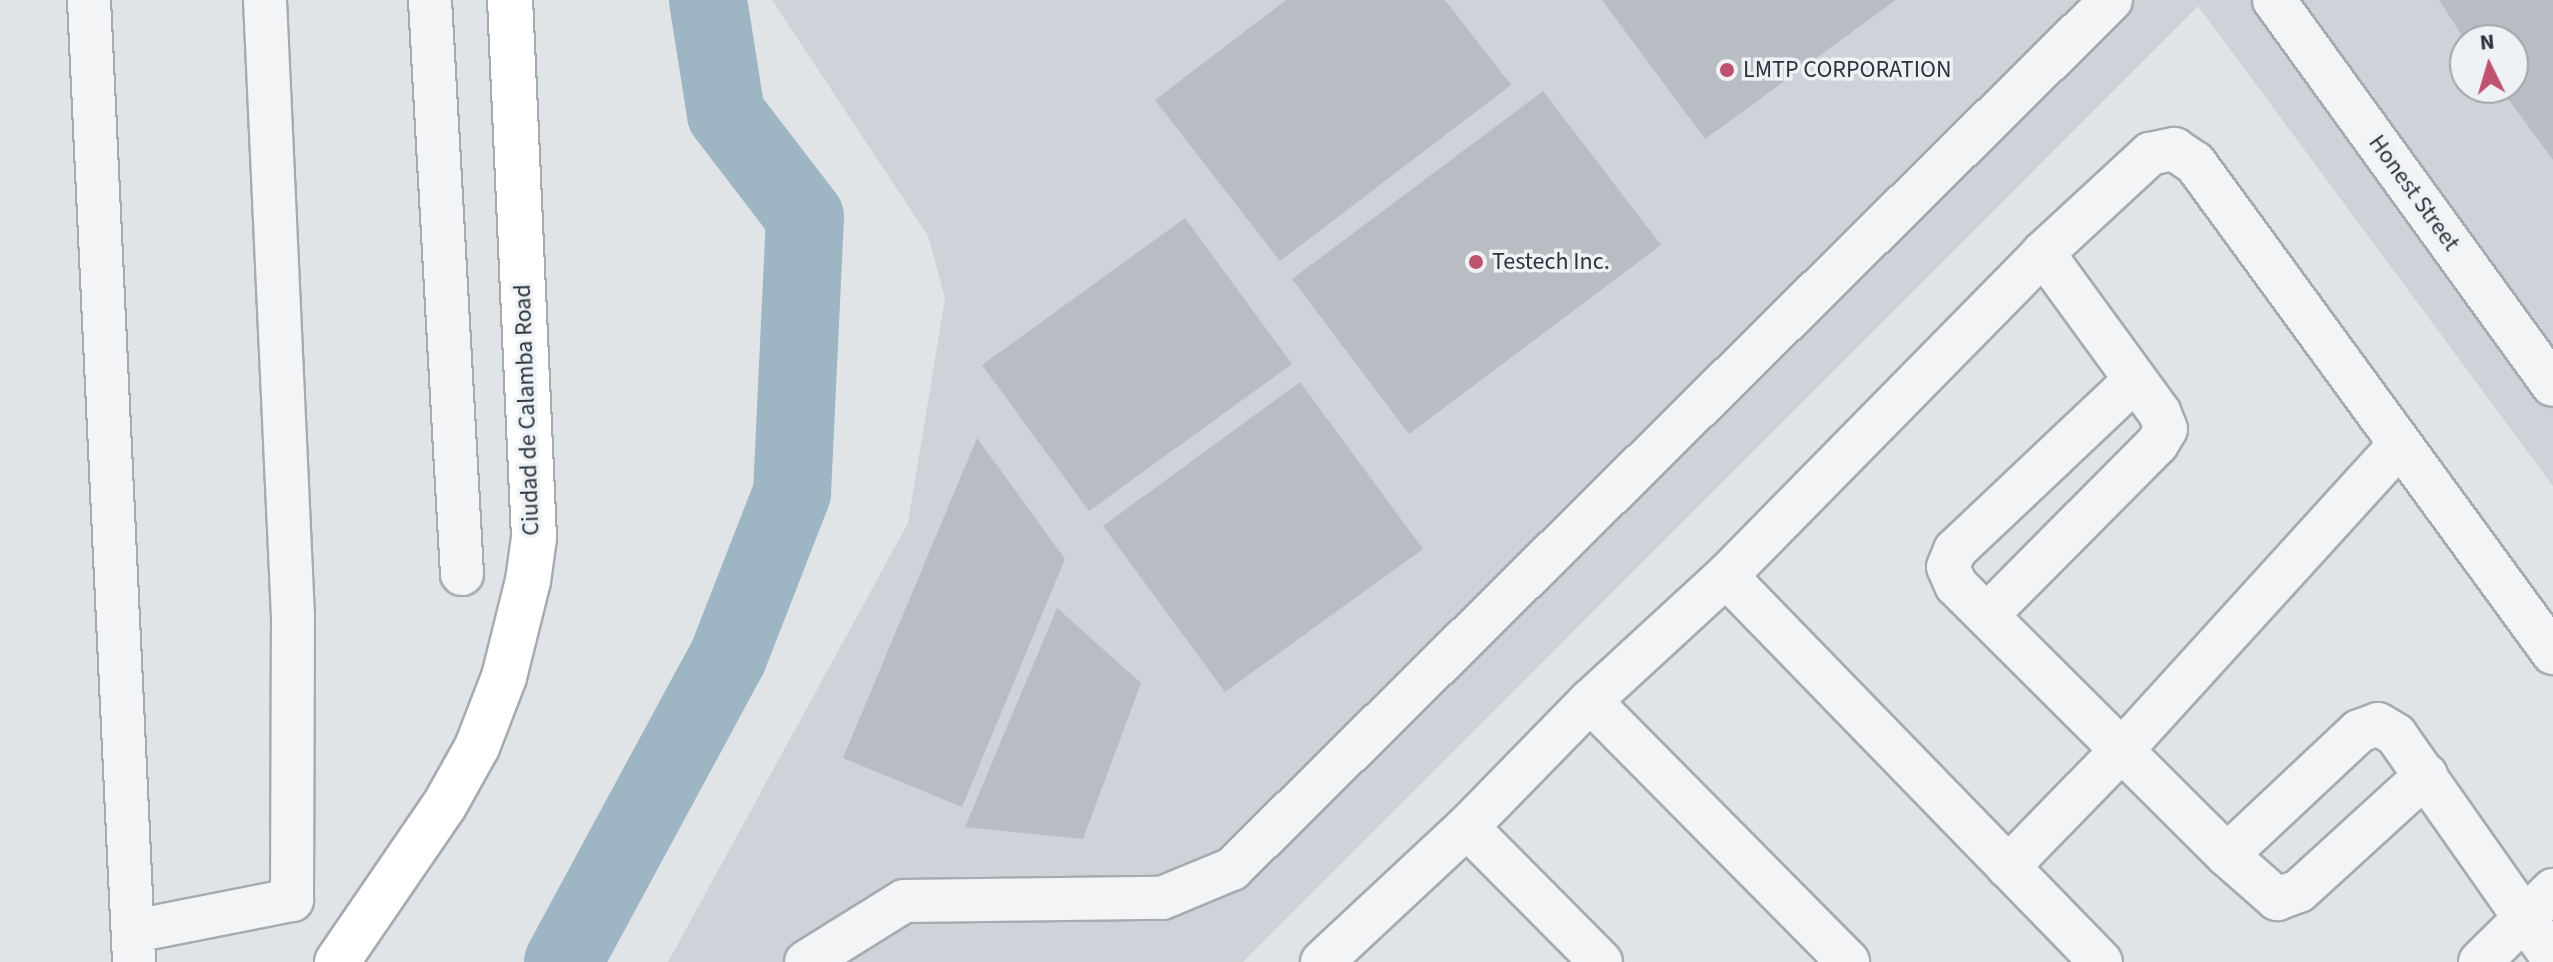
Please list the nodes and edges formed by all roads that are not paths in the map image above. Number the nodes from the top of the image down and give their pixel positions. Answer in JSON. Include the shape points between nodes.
{"nodes":[{"id":1,"x":89,"y":0,"type":"edge"},
{"id":2,"x":265,"y":0,"type":"edge"},
{"id":3,"x":430,"y":0,"type":"edge"},
{"id":4,"x":510,"y":0,"type":"edge"},
{"id":5,"x":2111,"y":0,"type":"edge"},
{"id":6,"x":2274,"y":0,"type":"edge"},
{"id":7,"x":2043,"y":253,"type":"junction"},
{"id":8,"x":2134,"y":381,"type":"junction"},
{"id":9,"x":2553,"y":385,"type":"edge"},
{"id":10,"x":2399,"y":446,"type":"junction"},
{"id":11,"x":462,"y":574,"type":"dead end"},
{"id":12,"x":1726,"y":576,"type":"junction"},
{"id":13,"x":1988,"y":614,"type":"junction"},
{"id":14,"x":2553,"y":653,"type":"edge"},
{"id":15,"x":1590,"y":701,"type":"junction"},
{"id":16,"x":2121,"y":751,"type":"junction"},
{"id":17,"x":2426,"y":775,"type":"junction"},
{"id":18,"x":1467,"y":827,"type":"junction"},
{"id":19,"x":2227,"y":855,"type":"junction"},
{"id":20,"x":2008,"y":867,"type":"junction"},
{"id":21,"x":2538,"y":904,"type":"edge"},
{"id":22,"x":134,"y":946,"type":"edge"},
{"id":23,"x":1339,"y":956,"type":"edge"},
{"id":24,"x":2553,"y":958,"type":"edge"},
{"id":25,"x":337,"y":962,"type":"edge"},
{"id":26,"x":806,"y":962,"type":"edge"},
{"id":27,"x":1601,"y":962,"type":"edge"},
{"id":28,"x":1848,"y":962,"type":"edge"},
{"id":29,"x":2101,"y":962,"type":"edge"},
{"id":30,"x":2480,"y":962,"type":"edge"}],
"edges":[{"from":1,"to":22,"type":"street"},
{"from":2,"to":22,"type":"street","via":[[293,617],[292,900]]},
{"from":3,"to":11,"type":"street"},
{"from":4,"to":25,"type":"main road","name":"Ciudad de Calamba Road","via":[[534,538],[528,581],[504,677],[477,747],[444,806]]},
{"from":5,"to":26,"type":"street","via":[[1232,869],[1162,898],[904,901]]},
{"from":6,"to":9,"type":"street","name":"Honest Street"},
{"from":7,"to":8,"type":"street"},
{"from":7,"to":10,"type":"street","via":[[2150,154],[2174,149],[2195,163]]},
{"from":7,"to":12,"type":"street"},
{"from":8,"to":13,"type":"street","via":[[2166,429],[2157,444]]},
{"from":8,"to":13,"type":"street","via":[[1955,550],[1948,567],[1956,585]]},
{"from":10,"to":14,"type":"street"},
{"from":10,"to":16,"type":"street"},
{"from":12,"to":15,"type":"street"},
{"from":12,"to":20,"type":"street"},
{"from":13,"to":16,"type":"street"},
{"from":15,"to":18,"type":"street"},
{"from":15,"to":28,"type":"street"},
{"from":16,"to":19,"type":"street"},
{"from":16,"to":20,"type":"street"},
{"from":17,"to":19,"type":"street","via":[[2299,891],[2277,899]]},
{"from":17,"to":19,"type":"street","via":[[2396,735],[2378,724],[2359,731]]},
{"from":17,"to":21,"type":"street"},
{"from":18,"to":23,"type":"street"},
{"from":18,"to":27,"type":"street"},
{"from":20,"to":29,"type":"street"},
{"from":21,"to":24,"type":"street"},
{"from":21,"to":30,"type":"street"}]}
